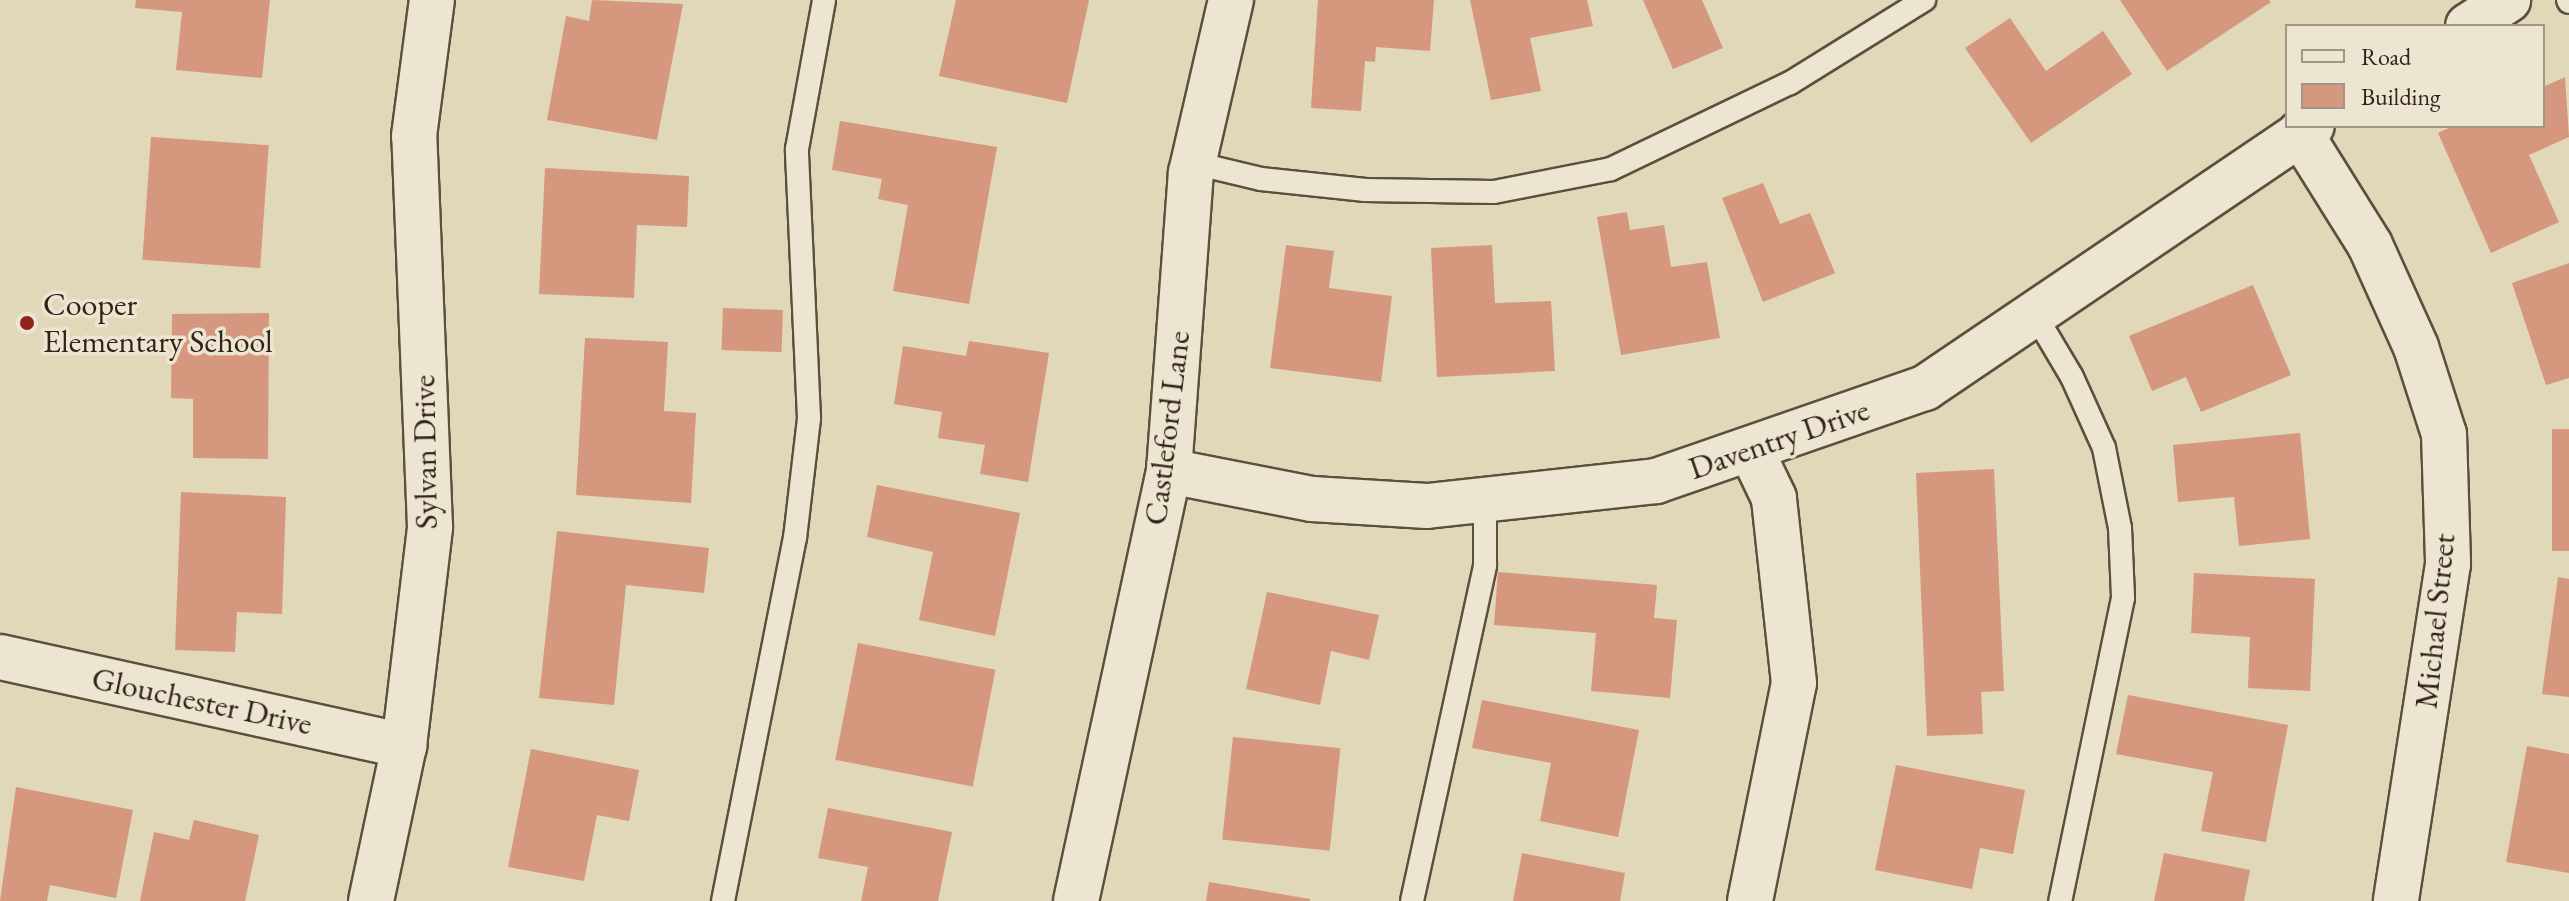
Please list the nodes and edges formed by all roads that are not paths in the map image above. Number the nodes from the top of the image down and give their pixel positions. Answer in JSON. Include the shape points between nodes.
{"nodes":[{"id":1,"x":432,"y":0,"type":"edge"},
{"id":2,"x":824,"y":0,"type":"edge"},
{"id":3,"x":1231,"y":0,"type":"edge"},
{"id":4,"x":1924,"y":0,"type":"edge"},
{"id":5,"x":2508,"y":0,"type":"edge"},
{"id":6,"x":2471,"y":24,"type":"edge"},
{"id":7,"x":2306,"y":130,"type":"edge"},
{"id":8,"x":1194,"y":163,"type":"junction"},
{"id":9,"x":2034,"y":313,"type":"junction"},
{"id":10,"x":1751,"y":450,"type":"junction"},
{"id":11,"x":1169,"y":471,"type":"junction"},
{"id":12,"x":1485,"y":499,"type":"junction"},
{"id":13,"x":0,"y":657,"type":"edge"},
{"id":14,"x":404,"y":746,"type":"junction"},
{"id":15,"x":371,"y":901,"type":"edge"},
{"id":16,"x":723,"y":901,"type":"edge"},
{"id":17,"x":1076,"y":901,"type":"edge"},
{"id":18,"x":1412,"y":901,"type":"edge"},
{"id":19,"x":1750,"y":901,"type":"edge"},
{"id":20,"x":2060,"y":901,"type":"edge"},
{"id":21,"x":2396,"y":901,"type":"edge"}],
"edges":[{"from":1,"to":14,"type":"street","name":"Sylvan Drive","via":[[414,136],[430,527]]},
{"from":2,"to":16,"type":"lane","via":[[797,149],[809,418],[795,538]]},
{"from":3,"to":8,"type":"street","name":"Castleford Lane"},
{"from":4,"to":8,"type":"lane","via":[[1790,83],[1611,169],[1494,192],[1365,190],[1261,179]]},
{"from":5,"to":6,"type":"street"},
{"from":7,"to":9,"type":"street","name":"Daventry Drive"},
{"from":7,"to":21,"type":"street","name":"Michael Street","via":[[2370,245],[2416,347],[2444,434],[2448,564]]},
{"from":8,"to":11,"type":"street","name":"Castleford Lane"},
{"from":9,"to":10,"type":"street","name":"Daventry Drive","via":[[1925,388]]},
{"from":9,"to":20,"type":"lane","via":[[2072,377],[2104,448],[2120,528],[2123,598]]},
{"from":10,"to":12,"type":"street","name":"Daventry Drive","via":[[1656,481]]},
{"from":10,"to":19,"type":"street","via":[[1774,498],[1794,683]]},
{"from":11,"to":12,"type":"street","name":"Daventry Drive","via":[[1312,499],[1427,506]]},
{"from":11,"to":17,"type":"street","name":"Castleford Lane"},
{"from":12,"to":18,"type":"lane","via":[[1485,565]]},
{"from":13,"to":14,"type":"street","name":"Glouchester Drive"},
{"from":14,"to":15,"type":"street","name":"Sylvan Drive"}]}
